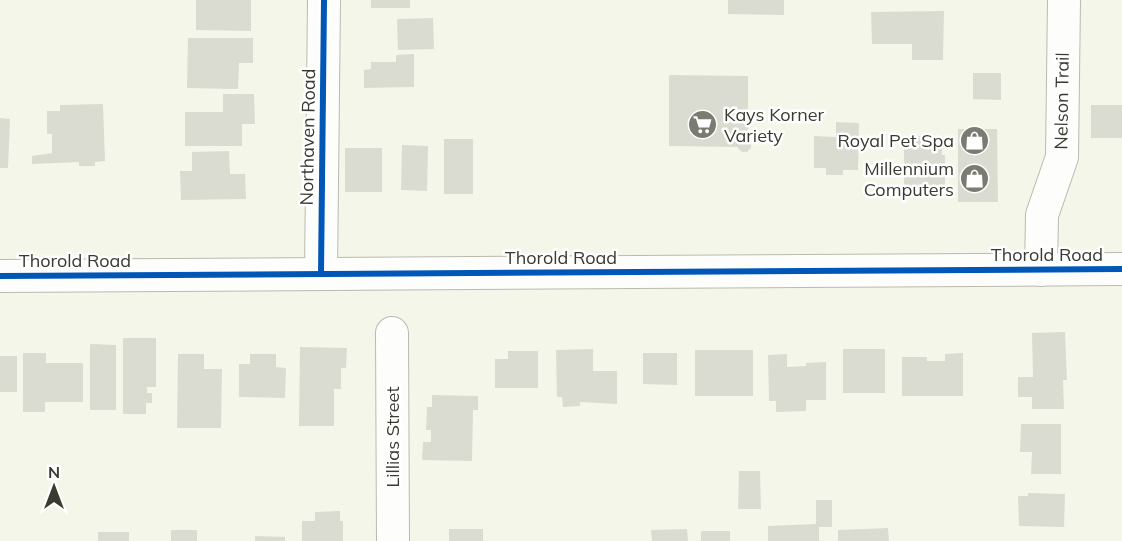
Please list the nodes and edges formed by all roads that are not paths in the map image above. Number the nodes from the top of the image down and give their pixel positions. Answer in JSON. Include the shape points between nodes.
{"nodes":[{"id":1,"x":324,"y":0,"type":"edge"},
{"id":2,"x":1064,"y":0,"type":"edge"},
{"id":3,"x":1122,"y":269,"type":"edge"},
{"id":4,"x":1041,"y":270,"type":"junction"},
{"id":5,"x":321,"y":274,"type":"junction"},
{"id":6,"x":0,"y":276,"type":"edge"},
{"id":7,"x":392,"y":333,"type":"dead end"},
{"id":8,"x":393,"y":541,"type":"edge"}],
"edges":[{"from":1,"to":5,"type":"street","name":"Northaven Road"},
{"from":2,"to":4,"type":"street","name":"Nelson Trail","via":[[1062,157],[1042,216]]},
{"from":3,"to":4,"type":"street","name":"Thorold Road"},
{"from":4,"to":5,"type":"street","name":"Thorold Road"},
{"from":5,"to":6,"type":"street","name":"Thorold Road"},
{"from":7,"to":8,"type":"street","name":"Lillias Street"}]}
